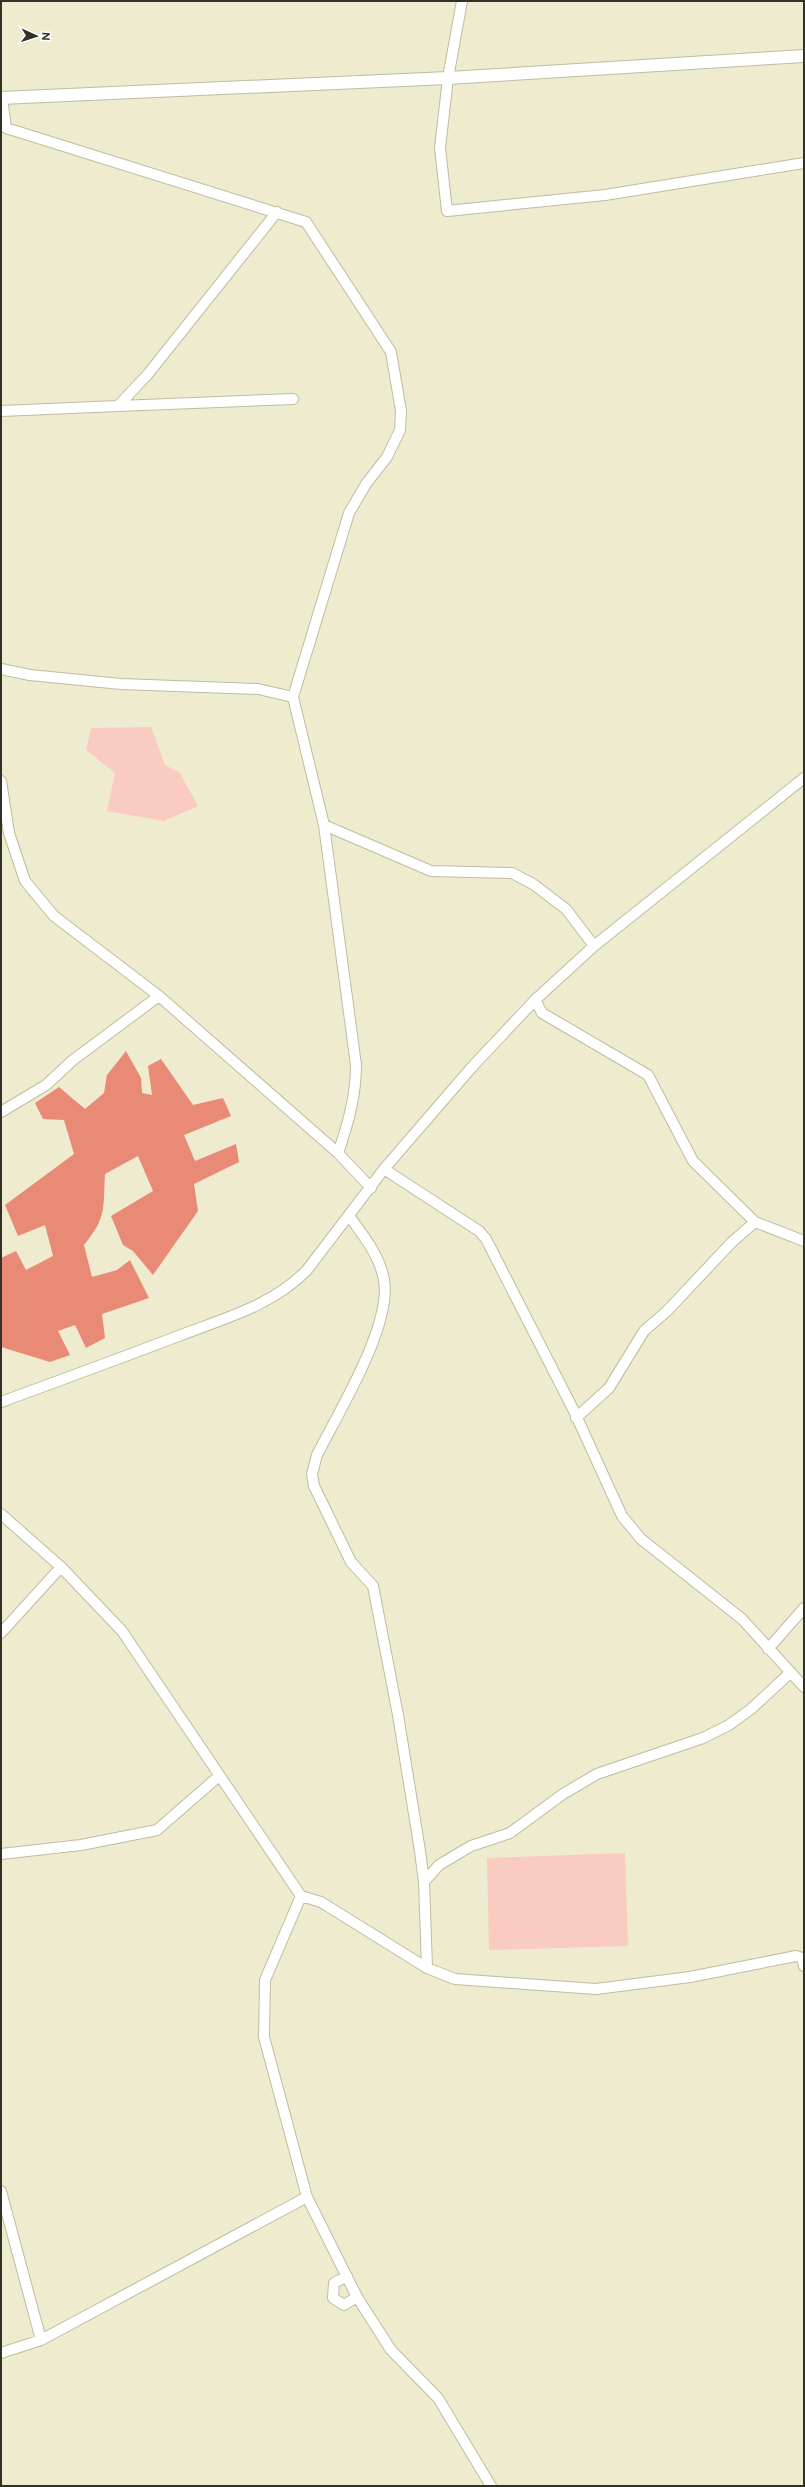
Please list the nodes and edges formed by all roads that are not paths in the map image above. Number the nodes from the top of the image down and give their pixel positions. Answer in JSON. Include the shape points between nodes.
{"nodes":[{"id":1,"x":462,"y":1,"type":"edge"},
{"id":2,"x":804,"y":56,"type":"edge"},
{"id":3,"x":448,"y":78,"type":"junction"},
{"id":4,"x":1,"y":98,"type":"edge"},
{"id":5,"x":804,"y":163,"type":"edge"},
{"id":6,"x":277,"y":212,"type":"junction"},
{"id":7,"x":293,"y":399,"type":"dead end"},
{"id":8,"x":118,"y":406,"type":"junction"},
{"id":9,"x":1,"y":411,"type":"edge"},
{"id":10,"x":1,"y":669,"type":"edge"},
{"id":11,"x":292,"y":697,"type":"junction"},
{"id":12,"x":804,"y":778,"type":"edge"},
{"id":13,"x":1,"y":781,"type":"edge"},
{"id":14,"x":324,"y":825,"type":"junction"},
{"id":15,"x":594,"y":946,"type":"junction"},
{"id":16,"x":159,"y":996,"type":"junction"},
{"id":17,"x":535,"y":1000,"type":"junction"},
{"id":18,"x":1,"y":1112,"type":"edge"},
{"id":19,"x":338,"y":1153,"type":"junction"},
{"id":20,"x":384,"y":1169,"type":"junction"},
{"id":21,"x":370,"y":1188,"type":"junction"},
{"id":22,"x":349,"y":1216,"type":"junction"},
{"id":23,"x":755,"y":1222,"type":"junction"},
{"id":24,"x":804,"y":1241,"type":"edge"},
{"id":25,"x":1,"y":1402,"type":"edge"},
{"id":26,"x":576,"y":1418,"type":"junction"},
{"id":27,"x":1,"y":1514,"type":"edge"},
{"id":28,"x":61,"y":1567,"type":"junction"},
{"id":29,"x":804,"y":1608,"type":"edge"},
{"id":30,"x":1,"y":1633,"type":"edge"},
{"id":31,"x":768,"y":1649,"type":"junction"},
{"id":32,"x":790,"y":1673,"type":"junction"},
{"id":33,"x":804,"y":1687,"type":"edge"},
{"id":34,"x":219,"y":1776,"type":"junction"},
{"id":35,"x":1,"y":1854,"type":"edge"},
{"id":36,"x":424,"y":1882,"type":"junction"},
{"id":37,"x":301,"y":1896,"type":"junction"},
{"id":38,"x":804,"y":1966,"type":"edge"},
{"id":39,"x":427,"y":1968,"type":"junction"},
{"id":40,"x":1,"y":2191,"type":"edge"},
{"id":41,"x":307,"y":2197,"type":"junction"},
{"id":42,"x":347,"y":2276,"type":"junction"},
{"id":43,"x":357,"y":2297,"type":"junction"},
{"id":44,"x":41,"y":2340,"type":"junction"},
{"id":45,"x":1,"y":2353,"type":"edge"},
{"id":46,"x":491,"y":2486,"type":"edge"}],
"edges":[{"from":1,"to":3,"type":"street"},
{"from":2,"to":3,"type":"street"},
{"from":3,"to":4,"type":"street"},
{"from":3,"to":5,"type":"street","via":[[440,148],[447,211],[604,195]]},
{"from":4,"to":6,"type":"street","via":[[6,128]]},
{"from":6,"to":8,"type":"street","via":[[148,374]]},
{"from":6,"to":11,"type":"street","via":[[306,222],[383,338],[391,352],[395,369],[402,421],[387,457],[366,484],[349,513]]},
{"from":7,"to":8,"type":"street"},
{"from":8,"to":9,"type":"street"},
{"from":10,"to":11,"type":"street","via":[[30,675],[121,684],[258,688]]},
{"from":11,"to":14,"type":"street"},
{"from":12,"to":15,"type":"street"},
{"from":13,"to":16,"type":"street","via":[[9,833],[25,881],[54,916]]},
{"from":14,"to":15,"type":"street","via":[[431,871],[512,873],[534,884],[566,909]]},
{"from":14,"to":19,"type":"street","via":[[356,1065],[349,1124]]},
{"from":15,"to":17,"type":"street"},
{"from":16,"to":18,"type":"street","via":[[73,1060],[46,1085]]},
{"from":16,"to":19,"type":"street"},
{"from":17,"to":20,"type":"street","via":[[472,1067]]},
{"from":17,"to":23,"type":"street","via":[[542,1013],[648,1075],[693,1161]]},
{"from":19,"to":21,"type":"street"},
{"from":20,"to":21,"type":"street"},
{"from":20,"to":26,"type":"street","via":[[479,1231],[486,1239]]},
{"from":21,"to":22,"type":"street"},
{"from":22,"to":25,"type":"street","via":[[303,1275],[266,1302]]},
{"from":22,"to":36,"type":"street","via":[[367,1241],[382,1270],[385,1296],[371,1345],[317,1455],[312,1474],[314,1486],[351,1562],[373,1586],[398,1715]]},
{"from":23,"to":24,"type":"street"},
{"from":23,"to":26,"type":"street","via":[[644,1331],[609,1388]]},
{"from":26,"to":31,"type":"street","via":[[622,1516],[641,1539],[742,1619]]},
{"from":27,"to":28,"type":"street"},
{"from":28,"to":30,"type":"street"},
{"from":28,"to":34,"type":"street","via":[[122,1631]]},
{"from":29,"to":31,"type":"street"},
{"from":31,"to":32,"type":"street"},
{"from":32,"to":33,"type":"street"},
{"from":32,"to":36,"type":"street","via":[[751,1709],[729,1725],[702,1738],[597,1774],[563,1794],[510,1833],[471,1846],[439,1865]]},
{"from":34,"to":35,"type":"street","via":[[157,1830],[81,1846]]},
{"from":34,"to":37,"type":"street"},
{"from":36,"to":39,"type":"street"},
{"from":37,"to":39,"type":"street","via":[[321,1902]]},
{"from":37,"to":41,"type":"street","via":[[265,1980],[264,2037]]},
{"from":38,"to":39,"type":"street","via":[[802,1958],[796,1956],[690,1977],[596,1989],[455,1979]]},
{"from":40,"to":44,"type":"street"},
{"from":41,"to":42,"type":"street"},
{"from":41,"to":44,"type":"street"},
{"from":42,"to":43,"type":"street"},
{"from":42,"to":43,"type":"street","via":[[334,2283],[333,2298],[344,2305]]},
{"from":43,"to":46,"type":"street","via":[[391,2350],[438,2398]]},
{"from":44,"to":45,"type":"street"}]}
